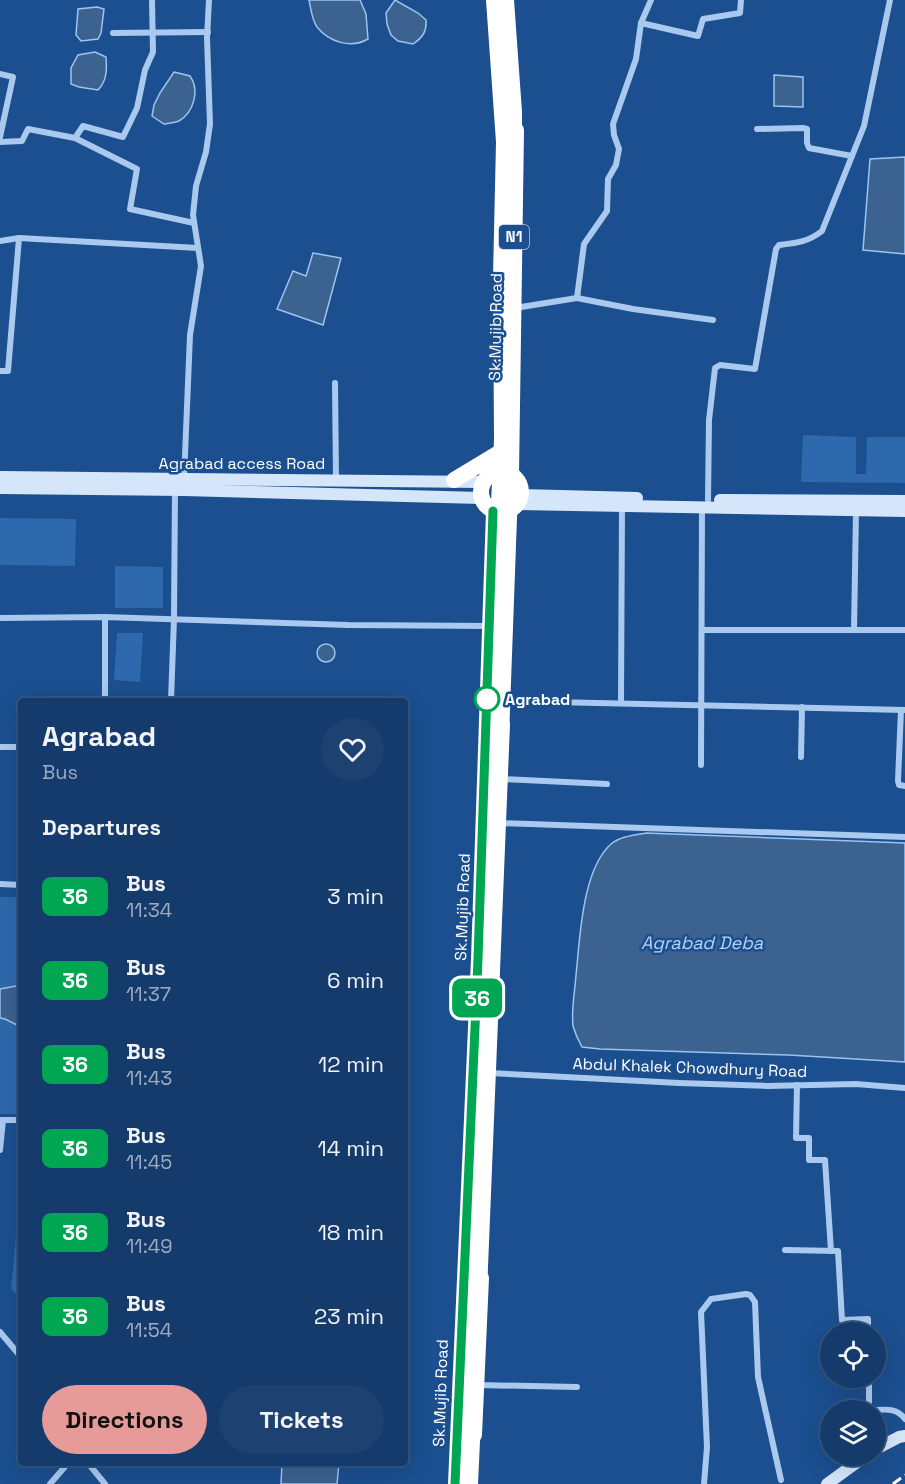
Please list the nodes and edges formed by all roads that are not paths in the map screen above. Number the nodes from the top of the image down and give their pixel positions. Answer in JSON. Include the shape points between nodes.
{"nodes":[{"id":1,"x":152,"y":0,"type":"edge"},
{"id":2,"x":209,"y":0,"type":"edge"},
{"id":3,"x":492,"y":0,"type":"edge"},
{"id":4,"x":507,"y":0,"type":"edge"},
{"id":5,"x":651,"y":0,"type":"edge"},
{"id":6,"x":741,"y":0,"type":"edge"},
{"id":7,"x":890,"y":0,"type":"edge"},
{"id":8,"x":640,"y":23,"type":"junction"},
{"id":9,"x":208,"y":32,"type":"junction"},
{"id":10,"x":112,"y":33,"type":"dead end"},
{"id":11,"x":154,"y":33,"type":"junction"},
{"id":12,"x":0,"y":74,"type":"edge"},
{"id":13,"x":757,"y":129,"type":"dead end"},
{"id":14,"x":0,"y":136,"type":"edge"},
{"id":15,"x":75,"y":138,"type":"junction"},
{"id":16,"x":0,"y":142,"type":"edge"},
{"id":17,"x":852,"y":156,"type":"junction"},
{"id":18,"x":194,"y":224,"type":"junction"},
{"id":19,"x":19,"y":238,"type":"junction"},
{"id":20,"x":0,"y":241,"type":"edge"},
{"id":21,"x":198,"y":248,"type":"junction"},
{"id":22,"x":577,"y":298,"type":"junction"},
{"id":23,"x":512,"y":309,"type":"junction"},
{"id":24,"x":713,"y":320,"type":"dead end"},
{"id":25,"x":0,"y":370,"type":"edge"},
{"id":26,"x":335,"y":383,"type":"dead end"},
{"id":27,"x":497,"y":454,"type":"junction"},
{"id":28,"x":0,"y":477,"type":"edge"},
{"id":29,"x":184,"y":480,"type":"junction"},
{"id":30,"x":336,"y":480,"type":"junction"},
{"id":31,"x":454,"y":480,"type":"junction"},
{"id":32,"x":493,"y":482,"type":"junction"},
{"id":33,"x":0,"y":488,"type":"edge"},
{"id":34,"x":175,"y":489,"type":"junction"},
{"id":35,"x":905,"y":501,"type":"edge"},
{"id":36,"x":705,"y":504,"type":"junction"},
{"id":37,"x":510,"y":505,"type":"junction"},
{"id":38,"x":622,"y":506,"type":"junction"},
{"id":39,"x":856,"y":511,"type":"junction"},
{"id":40,"x":905,"y":511,"type":"edge"},
{"id":41,"x":105,"y":617,"type":"junction"},
{"id":42,"x":0,"y":618,"type":"edge"},
{"id":43,"x":174,"y":619,"type":"junction"},
{"id":44,"x":489,"y":626,"type":"junction"},
{"id":45,"x":702,"y":630,"type":"junction"},
{"id":46,"x":854,"y":630,"type":"junction"},
{"id":47,"x":905,"y":630,"type":"edge"},
{"id":48,"x":105,"y":698,"type":"edge"},
{"id":49,"x":171,"y":698,"type":"edge"},
{"id":50,"x":502,"y":701,"type":"junction"},
{"id":51,"x":621,"y":703,"type":"junction"},
{"id":52,"x":702,"y":705,"type":"junction"},
{"id":53,"x":802,"y":707,"type":"junction"},
{"id":54,"x":903,"y":710,"type":"edge"},
{"id":55,"x":0,"y":747,"type":"edge"},
{"id":56,"x":18,"y":747,"type":"edge"},
{"id":57,"x":801,"y":757,"type":"dead end"},
{"id":58,"x":701,"y":765,"type":"dead end"},
{"id":59,"x":500,"y":779,"type":"junction"},
{"id":60,"x":607,"y":784,"type":"dead end"},
{"id":61,"x":905,"y":786,"type":"edge"},
{"id":62,"x":499,"y":823,"type":"junction"},
{"id":63,"x":905,"y":837,"type":"edge"},
{"id":64,"x":0,"y":884,"type":"edge"},
{"id":65,"x":18,"y":885,"type":"edge"},
{"id":66,"x":481,"y":1073,"type":"junction"},
{"id":67,"x":797,"y":1085,"type":"junction"},
{"id":68,"x":905,"y":1088,"type":"edge"},
{"id":69,"x":1,"y":1120,"type":"edge"},
{"id":70,"x":18,"y":1120,"type":"edge"},
{"id":71,"x":0,"y":1150,"type":"edge"},
{"id":72,"x":785,"y":1250,"type":"dead end"},
{"id":73,"x":831,"y":1251,"type":"junction"},
{"id":74,"x":868,"y":1322,"type":"edge"},
{"id":75,"x":0,"y":1332,"type":"edge"},
{"id":76,"x":18,"y":1353,"type":"edge"},
{"id":77,"x":474,"y":1385,"type":"junction"},
{"id":78,"x":577,"y":1387,"type":"dead end"},
{"id":79,"x":886,"y":1409,"type":"edge"},
{"id":80,"x":905,"y":1419,"type":"edge"},
{"id":81,"x":903,"y":1433,"type":"edge"},
{"id":82,"x":886,"y":1443,"type":"edge"},
{"id":83,"x":66,"y":1466,"type":"edge"},
{"id":84,"x":90,"y":1466,"type":"edge"},
{"id":85,"x":852,"y":1466,"type":"edge"},
{"id":86,"x":781,"y":1480,"type":"dead end"},
{"id":87,"x":50,"y":1484,"type":"edge"},
{"id":88,"x":105,"y":1484,"type":"edge"},
{"id":89,"x":455,"y":1484,"type":"edge"},
{"id":90,"x":461,"y":1484,"type":"edge"},
{"id":91,"x":471,"y":1484,"type":"edge"},
{"id":92,"x":704,"y":1484,"type":"edge"},
{"id":93,"x":827,"y":1484,"type":"edge"}],
"edges":[{"from":1,"to":11,"type":"street"},
{"from":2,"to":9,"type":"street"},
{"from":3,"to":27,"type":"highway","name":"Sk.Mujib Road","number":"N1","via":[[490,40],[499,148]]},
{"from":3,"to":90,"type":"highway","bridge":true,"via":[[504,142],[502,440]]},
{"from":4,"to":23,"type":"highway","name":"Sk.Mujib Road","number":"N1","via":[[517,146]]},
{"from":4,"to":91,"type":"highway","bridge":true,"via":[[514,112],[511,489],[490,1106]]},
{"from":5,"to":8,"type":"street"},
{"from":6,"to":8,"type":"street","via":[[740,13],[703,19],[698,36]]},
{"from":7,"to":17,"type":"street","via":[[864,126]]},
{"from":8,"to":22,"type":"street","via":[[636,58],[613,124],[619,149],[608,179],[607,211],[584,244]]},
{"from":9,"to":11,"type":"street"},
{"from":9,"to":18,"type":"street","via":[[210,124],[196,186]]},
{"from":10,"to":11,"type":"street"},
{"from":11,"to":15,"type":"street","via":[[153,52],[137,108],[123,136],[83,126]]},
{"from":12,"to":14,"type":"street","via":[[13,77]]},
{"from":13,"to":17,"type":"street","via":[[807,129],[809,148]]},
{"from":15,"to":16,"type":"street","via":[[28,129],[22,141]]},
{"from":15,"to":18,"type":"street","via":[[137,169],[130,209]]},
{"from":17,"to":36,"type":"street","via":[[822,231],[811,239],[779,245],[776,249],[755,369],[720,365],[715,368]]},
{"from":18,"to":21,"type":"street"},
{"from":19,"to":20,"type":"street"},
{"from":19,"to":21,"type":"street"},
{"from":19,"to":25,"type":"street","via":[[8,371]]},
{"from":21,"to":29,"type":"street","via":[[201,266],[190,335]]},
{"from":22,"to":23,"type":"street"},
{"from":22,"to":24,"type":"street"},
{"from":23,"to":32,"type":"highway","name":"Sk.Mujib Road","number":"N1"},
{"from":26,"to":30,"type":"street"},
{"from":27,"to":31,"type":"highway"},
{"from":27,"to":32,"type":"highway","name":"Sk.Mujib Road","number":"N1"},
{"from":28,"to":29,"type":"main road","name":"Agrabad access Road"},
{"from":29,"to":30,"type":"main road","name":"Agrabad access Road"},
{"from":30,"to":31,"type":"main road","name":"Agrabad access Road"},
{"from":31,"to":32,"type":"main road","name":"Agrabad access Road"},
{"from":32,"to":34,"type":"main road","name":"Agrabad access Road"},
{"from":32,"to":37,"type":"highway","via":[[520,486]]},
{"from":32,"to":37,"type":"highway","via":[[484,504]]},
{"from":33,"to":34,"type":"main road","name":"Agrabad access Road"},
{"from":34,"to":43,"type":"street"},
{"from":35,"to":36,"type":"main road"},
{"from":36,"to":37,"type":"main road"},
{"from":36,"to":38,"type":"main road"},
{"from":36,"to":39,"type":"main road"},
{"from":36,"to":45,"type":"street"},
{"from":37,"to":38,"type":"main road"},
{"from":37,"to":44,"type":"highway","name":"Sk.Mujib Road"},
{"from":37,"to":50,"type":"highway"},
{"from":38,"to":51,"type":"street"},
{"from":39,"to":40,"type":"main road"},
{"from":39,"to":46,"type":"street"},
{"from":41,"to":42,"type":"street"},
{"from":41,"to":43,"type":"street"},
{"from":41,"to":48,"type":"street"},
{"from":43,"to":44,"type":"street"},
{"from":43,"to":49,"type":"street"},
{"from":44,"to":66,"type":"highway","name":"Sk.Mujib Road"},
{"from":45,"to":46,"type":"street"},
{"from":45,"to":52,"type":"street"},
{"from":46,"to":47,"type":"street"},
{"from":50,"to":51,"type":"street"},
{"from":50,"to":59,"type":"highway"},
{"from":51,"to":52,"type":"street"},
{"from":52,"to":53,"type":"street"},
{"from":52,"to":58,"type":"street"},
{"from":53,"to":54,"type":"street"},
{"from":53,"to":57,"type":"street"},
{"from":54,"to":61,"type":"street","via":[[898,781]]},
{"from":55,"to":56,"type":"street"},
{"from":59,"to":60,"type":"street"},
{"from":59,"to":62,"type":"highway"},
{"from":62,"to":63,"type":"street"},
{"from":62,"to":66,"type":"highway"},
{"from":64,"to":65,"type":"street"},
{"from":66,"to":67,"type":"street","name":"Abdul Khalek Chowdhury Road"},
{"from":66,"to":77,"type":"highway"},
{"from":66,"to":89,"type":"highway","name":"Sk.Mujib Road"},
{"from":67,"to":68,"type":"street","name":"Abdul Khalek Chowdhury Road"},
{"from":67,"to":73,"type":"street","via":[[796,1138],[809,1138],[809,1160],[825,1160]]},
{"from":69,"to":70,"type":"street"},
{"from":69,"to":71,"type":"street"},
{"from":72,"to":73,"type":"street"},
{"from":73,"to":74,"type":"street","via":[[838,1251],[842,1320]]},
{"from":75,"to":76,"type":"street"},
{"from":77,"to":78,"type":"street"},
{"from":77,"to":91,"type":"highway"},
{"from":79,"to":80,"type":"street"},
{"from":81,"to":82,"type":"main road"},
{"from":83,"to":87,"type":"street"},
{"from":84,"to":88,"type":"street"},
{"from":85,"to":93,"type":"main road"},
{"from":86,"to":92,"type":"street","via":[[758,1377],[754,1302],[746,1294],[714,1298],[702,1309],[707,1447]]}]}
